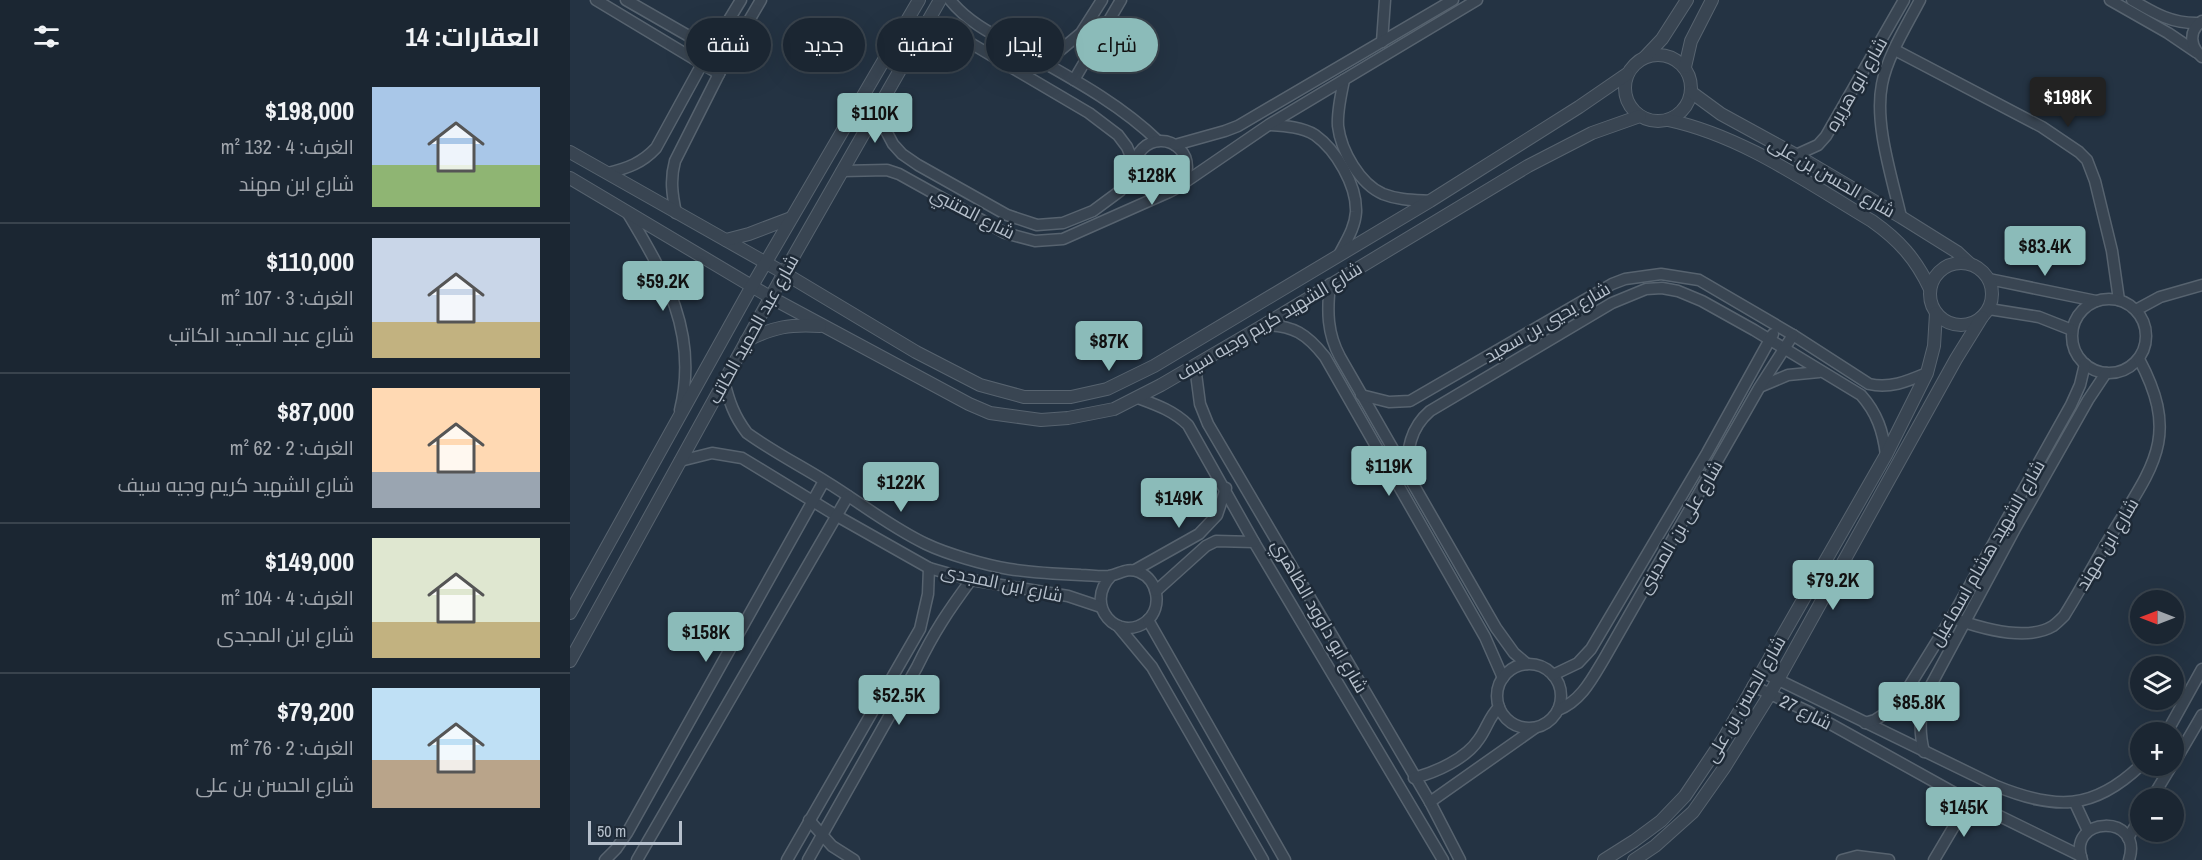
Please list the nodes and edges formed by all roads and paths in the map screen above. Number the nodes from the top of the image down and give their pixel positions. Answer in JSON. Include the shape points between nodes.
{"nodes":[{"id":1,"x":597,"y":0,"type":"edge"},
{"id":2,"x":626,"y":0,"type":"edge"},
{"id":3,"x":741,"y":0,"type":"edge"},
{"id":4,"x":761,"y":0,"type":"edge"},
{"id":5,"x":919,"y":0,"type":"edge"},
{"id":6,"x":940,"y":0,"type":"edge"},
{"id":7,"x":950,"y":0,"type":"edge"},
{"id":8,"x":1102,"y":0,"type":"edge"},
{"id":9,"x":1121,"y":0,"type":"edge"},
{"id":10,"x":1385,"y":0,"type":"edge"},
{"id":11,"x":1453,"y":0,"type":"edge"},
{"id":12,"x":1477,"y":0,"type":"edge"},
{"id":13,"x":1687,"y":0,"type":"edge"},
{"id":14,"x":1712,"y":0,"type":"edge"},
{"id":15,"x":1904,"y":0,"type":"edge"},
{"id":16,"x":1920,"y":0,"type":"edge"},
{"id":17,"x":2110,"y":0,"type":"edge"},
{"id":18,"x":2132,"y":0,"type":"edge"},
{"id":19,"x":730,"y":18,"type":"edge"},
{"id":20,"x":750,"y":18,"type":"edge"},
{"id":21,"x":930,"y":18,"type":"edge"},
{"id":22,"x":2200,"y":22,"type":"edge"},
{"id":23,"x":986,"y":29,"type":"edge"},
{"id":24,"x":686,"y":35,"type":"edge"},
{"id":25,"x":1382,"y":42,"type":"junction"},
{"id":26,"x":974,"y":45,"type":"edge"},
{"id":27,"x":1064,"y":47,"type":"edge"},
{"id":28,"x":1895,"y":50,"type":"junction"},
{"id":29,"x":686,"y":54,"type":"edge"},
{"id":30,"x":2199,"y":55,"type":"edge"},
{"id":31,"x":1645,"y":57,"type":"junction"},
{"id":32,"x":1685,"y":68,"type":"junction"},
{"id":33,"x":698,"y":72,"type":"edge"},
{"id":34,"x":716,"y":72,"type":"edge"},
{"id":35,"x":899,"y":72,"type":"edge"},
{"id":36,"x":1060,"y":72,"type":"edge"},
{"id":37,"x":719,"y":74,"type":"joint"},
{"id":38,"x":1627,"y":74,"type":"junction"},
{"id":39,"x":1074,"y":80,"type":"junction"},
{"id":40,"x":1344,"y":80,"type":"junction"},
{"id":41,"x":1691,"y":92,"type":"junction"},
{"id":42,"x":876,"y":112,"type":"junction"},
{"id":43,"x":1640,"y":116,"type":"junction"},
{"id":44,"x":1668,"y":120,"type":"junction"},
{"id":45,"x":1269,"y":124,"type":"junction"},
{"id":46,"x":1158,"y":141,"type":"junction"},
{"id":47,"x":1175,"y":145,"type":"junction"},
{"id":48,"x":570,"y":152,"type":"edge"},
{"id":49,"x":1796,"y":155,"type":"junction"},
{"id":50,"x":1135,"y":168,"type":"junction"},
{"id":51,"x":842,"y":171,"type":"junction"},
{"id":52,"x":608,"y":173,"type":"junction"},
{"id":53,"x":570,"y":178,"type":"edge"},
{"id":54,"x":1173,"y":189,"type":"junction"},
{"id":55,"x":1430,"y":201,"type":"junction"},
{"id":56,"x":627,"y":212,"type":"junction"},
{"id":57,"x":676,"y":213,"type":"junction"},
{"id":58,"x":1901,"y":217,"type":"junction"},
{"id":59,"x":791,"y":218,"type":"junction"},
{"id":60,"x":726,"y":240,"type":"junction"},
{"id":61,"x":1339,"y":255,"type":"junction"},
{"id":62,"x":766,"y":263,"type":"junction"},
{"id":63,"x":1970,"y":264,"type":"junction"},
{"id":64,"x":784,"y":273,"type":"junction"},
{"id":65,"x":1989,"y":279,"type":"junction"},
{"id":66,"x":1330,"y":284,"type":"junction"},
{"id":67,"x":2202,"y":285,"type":"edge"},
{"id":68,"x":752,"y":286,"type":"junction"},
{"id":69,"x":1930,"y":289,"type":"junction"},
{"id":70,"x":770,"y":297,"type":"junction"},
{"id":71,"x":2119,"y":300,"type":"junction"},
{"id":72,"x":2096,"y":301,"type":"junction"},
{"id":73,"x":2136,"y":310,"type":"junction"},
{"id":74,"x":1936,"y":313,"type":"junction"},
{"id":75,"x":1985,"y":313,"type":"junction"},
{"id":76,"x":1264,"y":325,"type":"junction"},
{"id":77,"x":824,"y":326,"type":"junction"},
{"id":78,"x":1778,"y":326,"type":"junction"},
{"id":79,"x":2073,"y":330,"type":"junction"},
{"id":80,"x":1793,"y":335,"type":"junction"},
{"id":81,"x":1770,"y":340,"type":"junction"},
{"id":82,"x":746,"y":341,"type":"junction"},
{"id":83,"x":1784,"y":350,"type":"junction"},
{"id":84,"x":2139,"y":359,"type":"junction"},
{"id":85,"x":2085,"y":364,"type":"junction"},
{"id":86,"x":1195,"y":366,"type":"junction"},
{"id":87,"x":1820,"y":372,"type":"junction"},
{"id":88,"x":1927,"y":373,"type":"junction"},
{"id":89,"x":2106,"y":373,"type":"junction"},
{"id":90,"x":724,"y":381,"type":"junction"},
{"id":91,"x":1759,"y":388,"type":"junction"},
{"id":92,"x":1362,"y":395,"type":"junction"},
{"id":93,"x":1138,"y":398,"type":"junction"},
{"id":94,"x":678,"y":419,"type":"junction"},
{"id":95,"x":1383,"y":433,"type":"junction"},
{"id":96,"x":1373,"y":440,"type":"junction"},
{"id":97,"x":1886,"y":455,"type":"junction"},
{"id":98,"x":680,"y":461,"type":"junction"},
{"id":99,"x":1407,"y":475,"type":"junction"},
{"id":100,"x":824,"y":480,"type":"junction"},
{"id":101,"x":1226,"y":488,"type":"junction"},
{"id":102,"x":848,"y":495,"type":"junction"},
{"id":103,"x":813,"y":501,"type":"junction"},
{"id":104,"x":837,"y":516,"type":"junction"},
{"id":105,"x":1254,"y":542,"type":"junction"},
{"id":106,"x":928,"y":567,"type":"junction"},
{"id":107,"x":1135,"y":570,"type":"junction"},
{"id":108,"x":1111,"y":576,"type":"junction"},
{"id":109,"x":971,"y":580,"type":"junction"},
{"id":110,"x":1156,"y":591,"type":"junction"},
{"id":111,"x":1101,"y":607,"type":"junction"},
{"id":112,"x":570,"y":613,"type":"edge"},
{"id":113,"x":1952,"y":617,"type":"junction"},
{"id":114,"x":1148,"y":620,"type":"junction"},
{"id":115,"x":1965,"y":622,"type":"junction"},
{"id":116,"x":1118,"y":626,"type":"junction"},
{"id":117,"x":920,"y":628,"type":"junction"},
{"id":118,"x":932,"y":635,"type":"junction"},
{"id":119,"x":570,"y":661,"type":"edge"},
{"id":120,"x":1527,"y":664,"type":"junction"},
{"id":121,"x":2202,"y":669,"type":"edge"},
{"id":122,"x":1762,"y":672,"type":"junction"},
{"id":123,"x":1553,"y":675,"type":"junction"},
{"id":124,"x":1503,"y":678,"type":"junction"},
{"id":125,"x":1778,"y":680,"type":"junction"},
{"id":126,"x":1753,"y":686,"type":"junction"},
{"id":127,"x":1770,"y":694,"type":"junction"},
{"id":128,"x":1817,"y":699,"type":"junction"},
{"id":129,"x":1499,"y":707,"type":"junction"},
{"id":130,"x":1558,"y":710,"type":"junction"},
{"id":131,"x":1809,"y":712,"type":"junction"},
{"id":132,"x":2202,"y":715,"type":"edge"},
{"id":133,"x":2173,"y":722,"type":"edge"},
{"id":134,"x":1865,"y":723,"type":"junction"},
{"id":135,"x":1536,"y":728,"type":"junction"},
{"id":136,"x":2184,"y":745,"type":"edge"},
{"id":137,"x":1924,"y":752,"type":"junction"},
{"id":138,"x":2130,"y":774,"type":"edge"},
{"id":139,"x":1414,"y":778,"type":"junction"},
{"id":140,"x":1969,"y":801,"type":"junction"},
{"id":141,"x":1430,"y":802,"type":"junction"},
{"id":142,"x":2075,"y":803,"type":"junction"},
{"id":143,"x":809,"y":820,"type":"junction"},
{"id":144,"x":2088,"y":831,"type":"junction"},
{"id":145,"x":822,"y":834,"type":"junction"},
{"id":146,"x":2130,"y":835,"type":"edge"},
{"id":147,"x":2128,"y":838,"type":"junction"},
{"id":148,"x":2082,"y":858,"type":"edge"},
{"id":149,"x":2132,"y":858,"type":"edge"},
{"id":150,"x":605,"y":860,"type":"edge"},
{"id":151,"x":637,"y":860,"type":"edge"},
{"id":152,"x":788,"y":860,"type":"edge"},
{"id":153,"x":808,"y":860,"type":"edge"},
{"id":154,"x":854,"y":860,"type":"edge"},
{"id":155,"x":1263,"y":860,"type":"edge"},
{"id":156,"x":1285,"y":860,"type":"edge"},
{"id":157,"x":1443,"y":860,"type":"edge"},
{"id":158,"x":1460,"y":860,"type":"edge"},
{"id":159,"x":1604,"y":860,"type":"edge"},
{"id":160,"x":1634,"y":860,"type":"edge"},
{"id":161,"x":1842,"y":860,"type":"edge"},
{"id":162,"x":1890,"y":860,"type":"edge"},
{"id":163,"x":1934,"y":860,"type":"edge"}],
"edges":[{"from":1,"to":29,"type":"street"},
{"from":2,"to":24,"type":"street"},
{"from":3,"to":19,"type":"street"},
{"from":4,"to":20,"type":"street"},
{"from":5,"to":59,"type":"street","name":"شارع عبد الحميد الكاتب"},
{"from":6,"to":21,"type":"street","name":"شارع عبد الحميد الكاتب"},
{"from":7,"to":23,"type":"street","via":[[968,19]]},
{"from":8,"to":27,"type":"street","via":[[1081,33]]},
{"from":9,"to":39,"type":"street"},
{"from":10,"to":25,"type":"street"},
{"from":11,"to":25,"type":"street"},
{"from":12,"to":40,"type":"street","name":"شارع المتنبي"},
{"from":13,"to":31,"type":"street","via":[[1662,39]]},
{"from":14,"to":32,"type":"street","via":[[1691,41]]},
{"from":15,"to":49,"type":"street","name":"شارع ابو هريره","via":[[1826,136],[1809,151]]},
{"from":16,"to":28,"type":"street","name":"شارع ابو هريره"},
{"from":17,"to":30,"type":"street","via":[[2163,29]]},
{"from":18,"to":22,"type":"street","via":[[2166,19]]},
{"from":22,"to":30,"type":"street","via":[[2192,40]]},
{"from":25,"to":47,"type":"street","via":[[1238,126]]},
{"from":26,"to":50,"type":"street","via":[[1089,113],[1118,135]]},
{"from":28,"to":58,"type":"street","name":"شارع ابو هريره","via":[[1882,84],[1880,105]]},
{"from":28,"to":71,"type":"street","via":[[2042,127],[2087,160],[2112,251]]},
{"from":31,"to":32,"type":"street","via":[[1666,55]]},
{"from":31,"to":38,"type":"street"},
{"from":32,"to":41,"type":"street"},
{"from":33,"to":52,"type":"street","via":[[648,158]]},
{"from":34,"to":37,"type":"street"},
{"from":35,"to":42,"type":"street","name":"شارع عبد الحميد الكاتب"},
{"from":36,"to":39,"type":"street"},
{"from":37,"to":57,"type":"street","via":[[675,161],[672,183]]},
{"from":38,"to":43,"type":"street","via":[[1626,98]]},
{"from":38,"to":55,"type":"street","name":"شارع الشهيد كريم وجيه سيف"},
{"from":39,"to":46,"type":"street","via":[[1139,123]]},
{"from":40,"to":45,"type":"street","name":"شارع المتنبي"},
{"from":40,"to":55,"type":"street","via":[[1338,126],[1359,174],[1382,193]]},
{"from":41,"to":44,"type":"street","via":[[1683,109]]},
{"from":41,"to":49,"type":"street","name":"شارع الحسن بن على","via":[[1721,114]]},
{"from":42,"to":50,"type":"street","name":"شارع المتنبي","via":[[902,154],[1007,215],[1037,225],[1063,223],[1093,211],[1120,191]]},
{"from":42,"to":51,"type":"street","name":"شارع عبد الحميد الكاتب"},
{"from":43,"to":44,"type":"street"},
{"from":43,"to":66,"type":"street","name":"شارع الشهيد كريم وجيه سيف","via":[[1537,161]]},
{"from":44,"to":69,"type":"street","name":"شارع الحسن بن على","via":[[1707,130],[1760,155],[1872,221],[1902,244]]},
{"from":45,"to":54,"type":"street","name":"شارع المتنبي"},
{"from":45,"to":61,"type":"street","via":[[1314,135],[1338,161],[1349,182],[1356,212]]},
{"from":46,"to":47,"type":"street"},
{"from":46,"to":50,"type":"street","via":[[1146,145],[1138,154]]},
{"from":47,"to":54,"type":"street","via":[[1182,151],[1187,170],[1184,180]]},
{"from":48,"to":52,"type":"street","name":"شارع الشهيد كريم وجيه سيف"},
{"from":49,"to":58,"type":"street","name":"شارع الحسن بن على"},
{"from":50,"to":54,"type":"street","via":[[1138,179],[1151,191]]},
{"from":51,"to":54,"type":"street","name":"شارع المتنبي","via":[[887,170],[899,174],[1005,232],[1035,242],[1063,239]]},
{"from":51,"to":64,"type":"street","name":"شارع عبد الحميد الكاتب"},
{"from":52,"to":57,"type":"street","name":"شارع الشهيد كريم وجيه سيف"},
{"from":53,"to":56,"type":"street","name":"شارع الشهيد كريم وجيه سيف"},
{"from":55,"to":61,"type":"street","name":"شارع الشهيد كريم وجيه سيف"},
{"from":56,"to":68,"type":"street","name":"شارع الشهيد كريم وجيه سيف"},
{"from":56,"to":94,"type":"street","via":[[663,275],[681,322],[686,372]]},
{"from":57,"to":60,"type":"street","name":"شارع الشهيد كريم وجيه سيف"},
{"from":58,"to":63,"type":"street","name":"شارع الحسن بن على"},
{"from":59,"to":60,"type":"street"},
{"from":59,"to":62,"type":"street","name":"شارع عبد الحميد الكاتب"},
{"from":60,"to":62,"type":"street","name":"شارع الشهيد كريم وجيه سيف"},
{"from":61,"to":64,"type":"street","name":"شارع الشهيد كريم وجيه سيف","via":[[1125,381],[1093,393],[1052,398],[1000,392],[953,372]]},
{"from":62,"to":64,"type":"street","name":"شارع الشهيد كريم وجيه سيف"},
{"from":62,"to":68,"type":"street","name":"شارع عبد الحميد الكاتب"},
{"from":63,"to":65,"type":"street"},
{"from":63,"to":69,"type":"street","via":[[1944,267]]},
{"from":64,"to":70,"type":"street","name":"شارع عبد الحميد الكاتب"},
{"from":65,"to":72,"type":"street"},
{"from":65,"to":75,"type":"street","via":[[1992,297]]},
{"from":66,"to":76,"type":"street","name":"شارع الشهيد كريم وجيه سيف"},
{"from":66,"to":92,"type":"street","via":[[1330,335]]},
{"from":67,"to":73,"type":"street","via":[[2167,295]]},
{"from":68,"to":70,"type":"street","name":"شارع الشهيد كريم وجيه سيف"},
{"from":68,"to":94,"type":"street","name":"شارع عبد الحميد الكاتب"},
{"from":69,"to":74,"type":"street"},
{"from":70,"to":77,"type":"street","name":"شارع الشهيد كريم وجيه سيف"},
{"from":70,"to":82,"type":"street","name":"شارع عبد الحميد الكاتب"},
{"from":71,"to":72,"type":"street"},
{"from":71,"to":73,"type":"street"},
{"from":72,"to":79,"type":"street","via":[[2080,312]]},
{"from":73,"to":84,"type":"street","via":[[2146,334]]},
{"from":74,"to":75,"type":"street","via":[[1953,324],[1964,325]]},
{"from":74,"to":88,"type":"street","name":"شارع الحسن بن على"},
{"from":75,"to":79,"type":"street","via":[[2039,317]]},
{"from":75,"to":125,"type":"street","name":"شارع الحسن بن على"},
{"from":76,"to":86,"type":"street","name":"شارع الشهيد كريم وجيه سيف"},
{"from":76,"to":96,"type":"street","via":[[1292,328],[1314,344]]},
{"from":77,"to":82,"type":"street","via":[[783,326]]},
{"from":77,"to":93,"type":"street","name":"شارع الشهيد كريم وجيه سيف","via":[[990,412],[1019,418],[1068,418],[1114,409]]},
{"from":78,"to":80,"type":"street","name":"شارع يحيي بن سعيد"},
{"from":78,"to":81,"type":"street","name":"شارع على بن المدينى"},
{"from":78,"to":92,"type":"street","name":"شارع يحيي بن سعيد","via":[[1698,280],[1645,275],[1592,294],[1410,401],[1389,402]]},
{"from":79,"to":85,"type":"street","via":[[2074,349]]},
{"from":80,"to":83,"type":"street","name":"شارع على بن المدينى"},
{"from":80,"to":88,"type":"street","name":"شارع يحيي بن سعيد","via":[[1869,384],[1892,386]]},
{"from":81,"to":83,"type":"street","name":"شارع يحيي بن سعيد"},
{"from":81,"to":99,"type":"street","name":"شارع يحيي بن سعيد","via":[[1678,291],[1646,289],[1629,295],[1426,415],[1414,429]]},
{"from":81,"to":123,"type":"street","name":"شارع على بن المدينى","via":[[1592,649],[1578,663]]},
{"from":82,"to":90,"type":"street","name":"شارع عبد الحميد الكاتب"},
{"from":83,"to":87,"type":"street","name":"شارع يحيي بن سعيد"},
{"from":83,"to":91,"type":"street","name":"شارع على بن المدينى"},
{"from":84,"to":89,"type":"street","via":[[2124,370]]},
{"from":84,"to":115,"type":"street","name":"شارع ابن مهند","via":[[2158,402],[2160,432],[2154,462],[2064,616],[2041,631],[1992,630]]},
{"from":85,"to":89,"type":"street"},
{"from":85,"to":113,"type":"street","name":"شارع الشهيد هشام اسماعيل","via":[[2071,405]]},
{"from":86,"to":93,"type":"street","name":"شارع الشهيد كريم وجيه سيف"},
{"from":86,"to":139,"type":"street","name":"شارع ابو داوود الظاهري","via":[[1200,404],[1208,424]]},
{"from":87,"to":91,"type":"street","via":[[1788,375]]},
{"from":87,"to":97,"type":"street","name":"شارع يحيي بن سعيد","via":[[1861,395],[1872,408],[1880,423]]},
{"from":88,"to":97,"type":"street","name":"شارع الحسن بن على"},
{"from":89,"to":115,"type":"street","name":"شارع الشهيد هشام اسماعيل"},
{"from":90,"to":98,"type":"street","name":"شارع عبد الحميد الكاتب"},
{"from":90,"to":100,"type":"street","name":"شارع ابن المجدى","via":[[729,404],[747,433]]},
{"from":91,"to":130,"type":"street","name":"شارع على بن المدينى","via":[[1604,659],[1579,696]]},
{"from":92,"to":95,"type":"street"},
{"from":93,"to":101,"type":"street","name":"شارع ابو داوود الظاهري","via":[[1173,412],[1188,425]]},
{"from":94,"to":112,"type":"street","name":"شارع عبد الحميد الكاتب"},
{"from":95,"to":96,"type":"street"},
{"from":95,"to":99,"type":"street"},
{"from":96,"to":124,"type":"street","via":[[1485,637]]},
{"from":97,"to":122,"type":"street","name":"شارع الحسن بن على"},
{"from":98,"to":103,"type":"street","name":"شارع ابن المجدى","via":[[712,453],[742,458]]},
{"from":98,"to":119,"type":"street","name":"شارع عبد الحميد الكاتب"},
{"from":99,"to":120,"type":"street","via":[[1496,628]]},
{"from":100,"to":102,"type":"street","name":"شارع ابن المجدى"},
{"from":100,"to":103,"type":"street"},
{"from":101,"to":105,"type":"street","name":"شارع ابو داوود الظاهري"},
{"from":101,"to":107,"type":"street","via":[[1217,514],[1199,534]]},
{"from":102,"to":104,"type":"street"},
{"from":102,"to":108,"type":"street","name":"شارع ابن المجدى","via":[[927,544],[983,563],[1045,574]]},
{"from":103,"to":104,"type":"street","name":"شارع ابن المجدى"},
{"from":103,"to":150,"type":"street","via":[[627,833]]},
{"from":104,"to":106,"type":"street","name":"شارع ابن المجدى"},
{"from":104,"to":151,"type":"street"},
{"from":105,"to":110,"type":"street","via":[[1216,541],[1206,546]]},
{"from":105,"to":157,"type":"street","name":"شارع ابو داوود الظاهري"},
{"from":106,"to":109,"type":"street","name":"شارع ابن المجدى"},
{"from":106,"to":117,"type":"street","via":[[928,594]]},
{"from":107,"to":108,"type":"street"},
{"from":107,"to":110,"type":"street","via":[[1152,581]]},
{"from":108,"to":111,"type":"street","via":[[1101,590]]},
{"from":109,"to":111,"type":"street","name":"شارع ابن المجدى","via":[[1068,596]]},
{"from":109,"to":118,"type":"street"},
{"from":110,"to":114,"type":"street","via":[[1154,612]]},
{"from":111,"to":116,"type":"street"},
{"from":113,"to":115,"type":"street","name":"شارع ابن مهند"},
{"from":113,"to":134,"type":"street","name":"شارع الشهيد هشام اسماعيل","via":[[1899,701],[1884,715]]},
{"from":114,"to":116,"type":"street","via":[[1139,626]]},
{"from":114,"to":156,"type":"street"},
{"from":115,"to":137,"type":"street","name":"شارع الشهيد هشام اسماعيل","via":[[1926,698],[1920,723]]},
{"from":116,"to":155,"type":"street","via":[[1152,667]]},
{"from":117,"to":118,"type":"street"},
{"from":117,"to":143,"type":"street"},
{"from":118,"to":145,"type":"street"},
{"from":120,"to":123,"type":"street"},
{"from":120,"to":124,"type":"street"},
{"from":121,"to":133,"type":"street"},
{"from":122,"to":125,"type":"street","name":"شارع 27"},
{"from":122,"to":126,"type":"street","name":"شارع الحسن بن على"},
{"from":123,"to":130,"type":"street","via":[[1561,692]]},
{"from":124,"to":129,"type":"street"},
{"from":125,"to":127,"type":"street","name":"شارع الحسن بن على"},
{"from":125,"to":128,"type":"street","name":"شارع 27"},
{"from":126,"to":127,"type":"street","name":"شارع 27"},
{"from":126,"to":159,"type":"street","name":"شارع الحسن بن على","via":[[1685,796],[1661,821]]},
{"from":127,"to":131,"type":"street","name":"شارع 27"},
{"from":127,"to":160,"type":"street","name":"شارع الحسن بن على","via":[[1693,812]]},
{"from":128,"to":131,"type":"street"},
{"from":128,"to":134,"type":"street","name":"شارع 27"},
{"from":129,"to":135,"type":"street","via":[[1514,724]]},
{"from":129,"to":139,"type":"street","via":[[1473,747]]},
{"from":130,"to":135,"type":"street","via":[[1553,718]]},
{"from":131,"to":140,"type":"street","name":"شارع 27"},
{"from":132,"to":136,"type":"street"},
{"from":134,"to":137,"type":"street","name":"شارع 27"},
{"from":135,"to":141,"type":"street"},
{"from":137,"to":142,"type":"street","name":"شارع 27","via":[[2032,800]]},
{"from":138,"to":142,"type":"street","via":[[2106,791]]},
{"from":139,"to":141,"type":"street","name":"شارع ابو داوود الظاهري"},
{"from":140,"to":148,"type":"street","name":"شارع 27"},
{"from":140,"to":163,"type":"street"},
{"from":141,"to":158,"type":"street","name":"شارع ابو داوود الظاهري"},
{"from":142,"to":144,"type":"street"},
{"from":143,"to":145,"type":"street"},
{"from":143,"to":152,"type":"street"},
{"from":144,"to":147,"type":"street","via":[[2100,825],[2113,826]]},
{"from":144,"to":148,"type":"street","via":[[2080,847]]},
{"from":145,"to":153,"type":"street"},
{"from":145,"to":154,"type":"street","via":[[832,846]]},
{"from":146,"to":147,"type":"street"},
{"from":147,"to":149,"type":"street"},
{"from":161,"to":162,"type":"street","via":[[1857,856]]}]}
